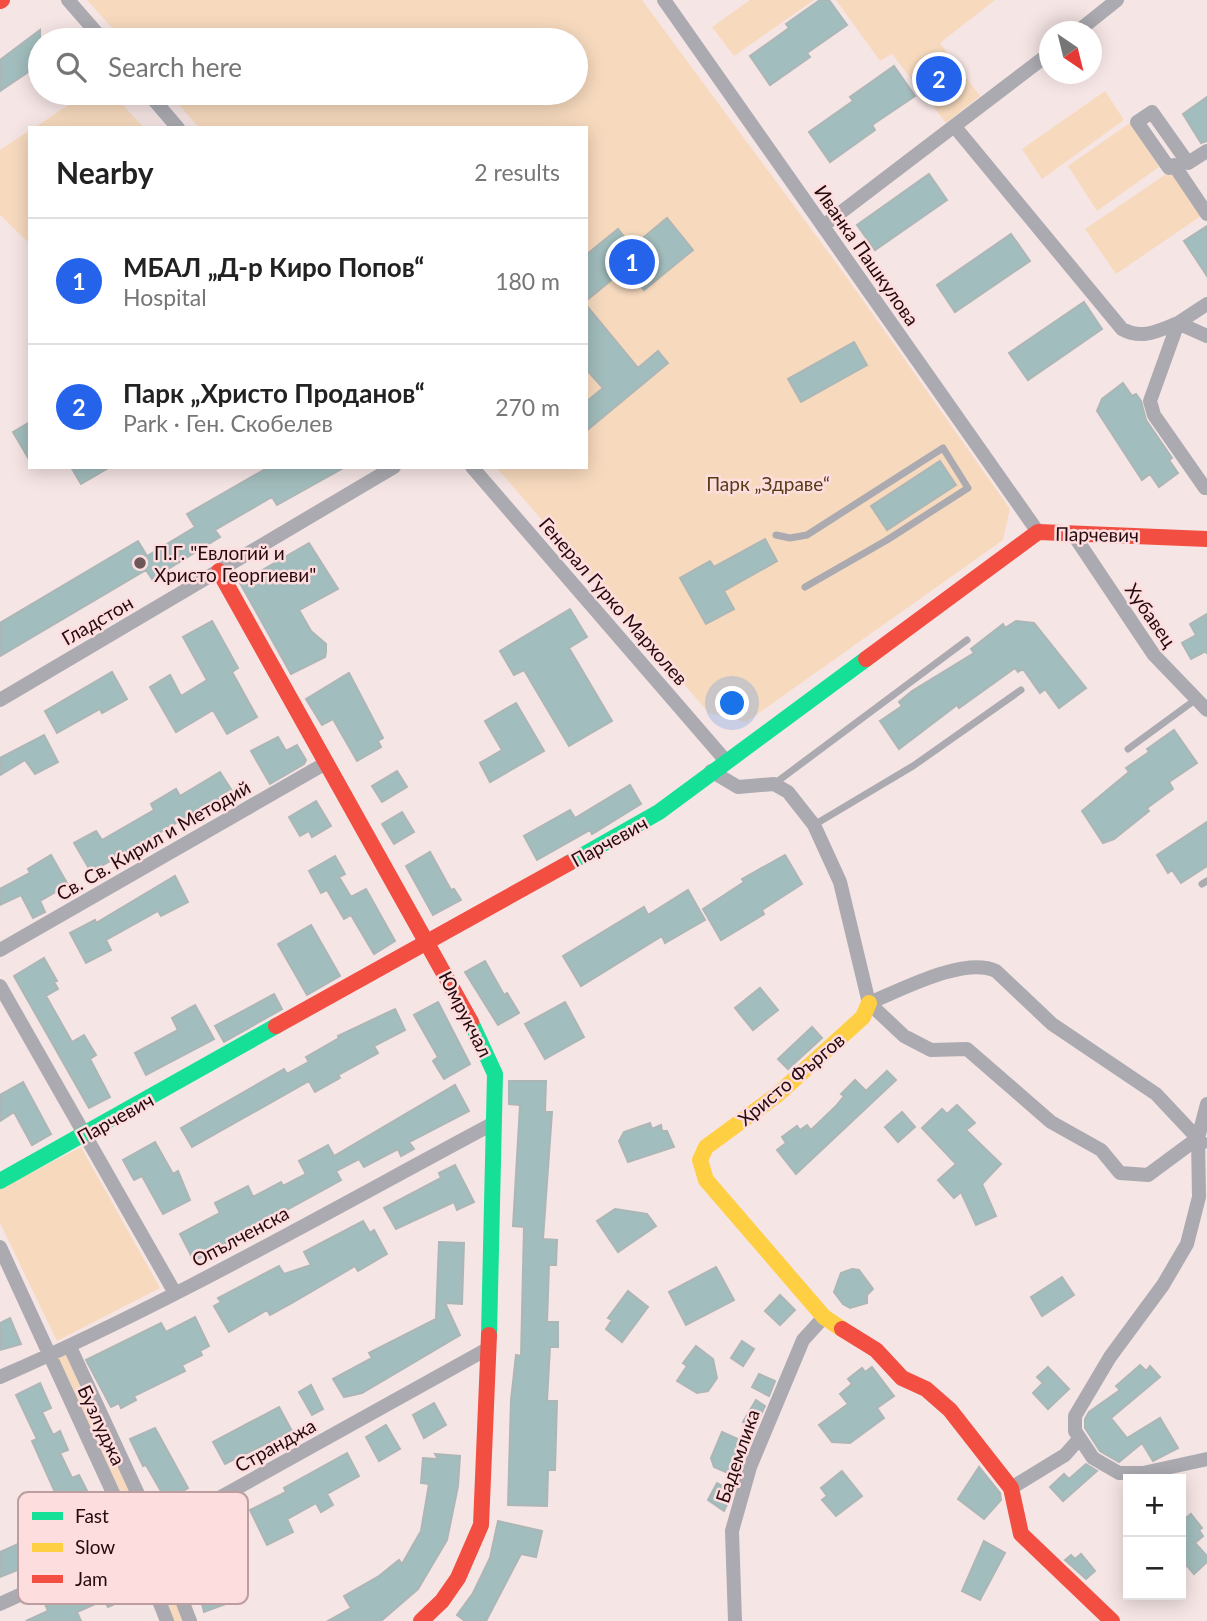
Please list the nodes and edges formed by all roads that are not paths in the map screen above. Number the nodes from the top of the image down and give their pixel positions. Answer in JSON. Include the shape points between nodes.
{"nodes":[{"id":1,"x":68,"y":0,"type":"edge"},
{"id":2,"x":664,"y":0,"type":"edge"},
{"id":3,"x":1117,"y":0,"type":"edge"},
{"id":4,"x":1091,"y":21,"type":"edge"},
{"id":5,"x":92,"y":28,"type":"edge"},
{"id":6,"x":1039,"y":61,"type":"edge"},
{"id":7,"x":158,"y":105,"type":"edge"},
{"id":8,"x":176,"y":126,"type":"edge"},
{"id":9,"x":955,"y":127,"type":"junction"},
{"id":10,"x":1207,"y":151,"type":"edge"},
{"id":11,"x":1207,"y":214,"type":"edge"},
{"id":12,"x":823,"y":226,"type":"junction"},
{"id":13,"x":1207,"y":304,"type":"edge"},
{"id":14,"x":1178,"y":323,"type":"junction"},
{"id":15,"x":1207,"y":336,"type":"edge"},
{"id":16,"x":391,"y":469,"type":"edge"},
{"id":17,"x":474,"y":469,"type":"edge"},
{"id":18,"x":1205,"y":488,"type":"dead end"},
{"id":19,"x":1038,"y":532,"type":"junction"},
{"id":20,"x":1073,"y":534,"type":"junction"},
{"id":21,"x":776,"y":535,"type":"dead end"},
{"id":22,"x":1207,"y":538,"type":"edge"},
{"id":23,"x":219,"y":571,"type":"junction"},
{"id":24,"x":805,"y":587,"type":"dead end"},
{"id":25,"x":967,"y":640,"type":"dead end"},
{"id":26,"x":1021,"y":690,"type":"dead end"},
{"id":27,"x":0,"y":700,"type":"edge"},
{"id":28,"x":1195,"y":700,"type":"junction"},
{"id":29,"x":1207,"y":710,"type":"edge"},
{"id":30,"x":1128,"y":748,"type":"dead end"},
{"id":31,"x":726,"y":761,"type":"junction"},
{"id":32,"x":326,"y":764,"type":"junction"},
{"id":33,"x":711,"y":771,"type":"junction"},
{"id":34,"x":774,"y":784,"type":"junction"},
{"id":35,"x":814,"y":825,"type":"junction"},
{"id":36,"x":428,"y":943,"type":"junction"},
{"id":37,"x":0,"y":950,"type":"edge"},
{"id":38,"x":0,"y":986,"type":"edge"},
{"id":39,"x":869,"y":1003,"type":"junction"},
{"id":40,"x":1207,"y":1104,"type":"edge"},
{"id":41,"x":494,"y":1123,"type":"junction"},
{"id":42,"x":85,"y":1135,"type":"junction"},
{"id":43,"x":1202,"y":1144,"type":"edge"},
{"id":44,"x":0,"y":1181,"type":"edge"},
{"id":45,"x":0,"y":1247,"type":"edge"},
{"id":46,"x":175,"y":1293,"type":"junction"},
{"id":47,"x":824,"y":1317,"type":"junction"},
{"id":48,"x":70,"y":1347,"type":"junction"},
{"id":49,"x":489,"y":1348,"type":"junction"},
{"id":50,"x":48,"y":1356,"type":"junction"},
{"id":51,"x":0,"y":1377,"type":"edge"},
{"id":52,"x":1079,"y":1439,"type":"junction"},
{"id":53,"x":1207,"y":1459,"type":"edge"},
{"id":54,"x":1011,"y":1488,"type":"junction"},
{"id":55,"x":112,"y":1492,"type":"edge"},
{"id":56,"x":137,"y":1492,"type":"edge"},
{"id":57,"x":230,"y":1492,"type":"edge"},
{"id":58,"x":18,"y":1596,"type":"edge"},
{"id":59,"x":0,"y":1604,"type":"edge"},
{"id":60,"x":160,"y":1604,"type":"edge"},
{"id":61,"x":183,"y":1604,"type":"edge"},
{"id":62,"x":167,"y":1621,"type":"edge"},
{"id":63,"x":190,"y":1621,"type":"edge"},
{"id":64,"x":421,"y":1621,"type":"edge"},
{"id":65,"x":736,"y":1621,"type":"edge"},
{"id":66,"x":1112,"y":1621,"type":"edge"}],
"edges":[{"from":1,"to":5,"type":"street"},
{"from":2,"to":12,"type":"street","name":"Иванка Пашкулова"},
{"from":3,"to":4,"type":"street"},
{"from":6,"to":9,"type":"street"},
{"from":7,"to":8,"type":"street"},
{"from":9,"to":12,"type":"street"},
{"from":9,"to":14,"type":"street","via":[[1122,329],[1134,336]]},
{"from":10,"to":11,"type":"street","via":[[1188,163],[1152,112],[1137,122]]},
{"from":12,"to":19,"type":"street","name":"Иванка Пашкулова"},
{"from":13,"to":14,"type":"street"},
{"from":14,"to":15,"type":"street"},
{"from":14,"to":18,"type":"street","via":[[1150,401],[1154,415]]},
{"from":16,"to":23,"type":"street","name":"Гладстон"},
{"from":17,"to":31,"type":"street","name":"Генерал Гурко Мархолев"},
{"from":19,"to":20,"type":"street","name":"Парчевич"},
{"from":19,"to":31,"type":"street","name":"Парчевич"},
{"from":20,"to":22,"type":"street","name":"Парчевич"},
{"from":20,"to":28,"type":"street","name":"Хубавец","via":[[1154,655]]},
{"from":21,"to":24,"type":"lane","via":[[807,535],[943,448],[968,488]]},
{"from":23,"to":27,"type":"street","name":"Гладстон"},
{"from":23,"to":32,"type":"street","name":"Юмрукчал"},
{"from":25,"to":34,"type":"lane"},
{"from":26,"to":35,"type":"lane","via":[[913,766]]},
{"from":28,"to":29,"type":"street","name":"Хубавец"},
{"from":28,"to":30,"type":"lane"},
{"from":31,"to":33,"type":"street","name":"Парчевич"},
{"from":32,"to":36,"type":"street","name":"Юмрукчал"},
{"from":32,"to":37,"type":"street","name":"Св. Св. Кирил и Методий"},
{"from":33,"to":34,"type":"street","via":[[738,787]]},
{"from":33,"to":36,"type":"street","name":"Парчевич","via":[[659,813]]},
{"from":34,"to":35,"type":"street","via":[[788,792]]},
{"from":35,"to":39,"type":"street","via":[[840,882]]},
{"from":36,"to":41,"type":"street","name":"Юмрукчал","via":[[487,1052],[495,1074]]},
{"from":36,"to":42,"type":"street","name":"Парчевич"},
{"from":38,"to":42,"type":"street"},
{"from":39,"to":43,"type":"street","via":[[904,1036],[931,1050],[967,1049],[1051,1122],[1101,1150],[1121,1173],[1148,1174]]},
{"from":39,"to":43,"type":"street","via":[[954,971],[986,966],[1052,1024],[1156,1094]]},
{"from":39,"to":47,"type":"street","name":"Христо Фъргов","via":[[863,1017],[778,1095],[705,1147],[698,1157],[706,1180]]},
{"from":40,"to":43,"type":"street"},
{"from":41,"to":46,"type":"street","name":"Опълченска"},
{"from":41,"to":49,"type":"street","name":"Юмрукчал"},
{"from":42,"to":44,"type":"street","name":"Парчевич"},
{"from":42,"to":46,"type":"street"},
{"from":43,"to":52,"type":"street","via":[[1199,1197],[1187,1244],[1075,1416]]},
{"from":45,"to":50,"type":"street","name":"Бузлуджа"},
{"from":46,"to":48,"type":"street","name":"Опълченска"},
{"from":47,"to":54,"type":"street","via":[[876,1350],[901,1378],[934,1395]]},
{"from":47,"to":65,"type":"street","name":"Бадемлика","via":[[803,1340],[750,1467],[732,1531]]},
{"from":48,"to":50,"type":"street","name":"Опълченска"},
{"from":48,"to":56,"type":"street","name":"Бузлуджа"},
{"from":49,"to":57,"type":"street","name":"Странджа"},
{"from":49,"to":64,"type":"street","name":"Юмрукчал","via":[[481,1525],[455,1585]]},
{"from":50,"to":51,"type":"street","name":"Опълченска"},
{"from":50,"to":55,"type":"street","name":"Бузлуджа"},
{"from":52,"to":53,"type":"street","via":[[1093,1458],[1119,1473],[1143,1474]]},
{"from":52,"to":54,"type":"street","via":[[1065,1455]]},
{"from":54,"to":66,"type":"street","via":[[1021,1534]]},
{"from":58,"to":59,"type":"street","name":"Странджа"},
{"from":60,"to":62,"type":"street","name":"Бузлуджа"},
{"from":61,"to":63,"type":"street","name":"Бузлуджа"}]}
